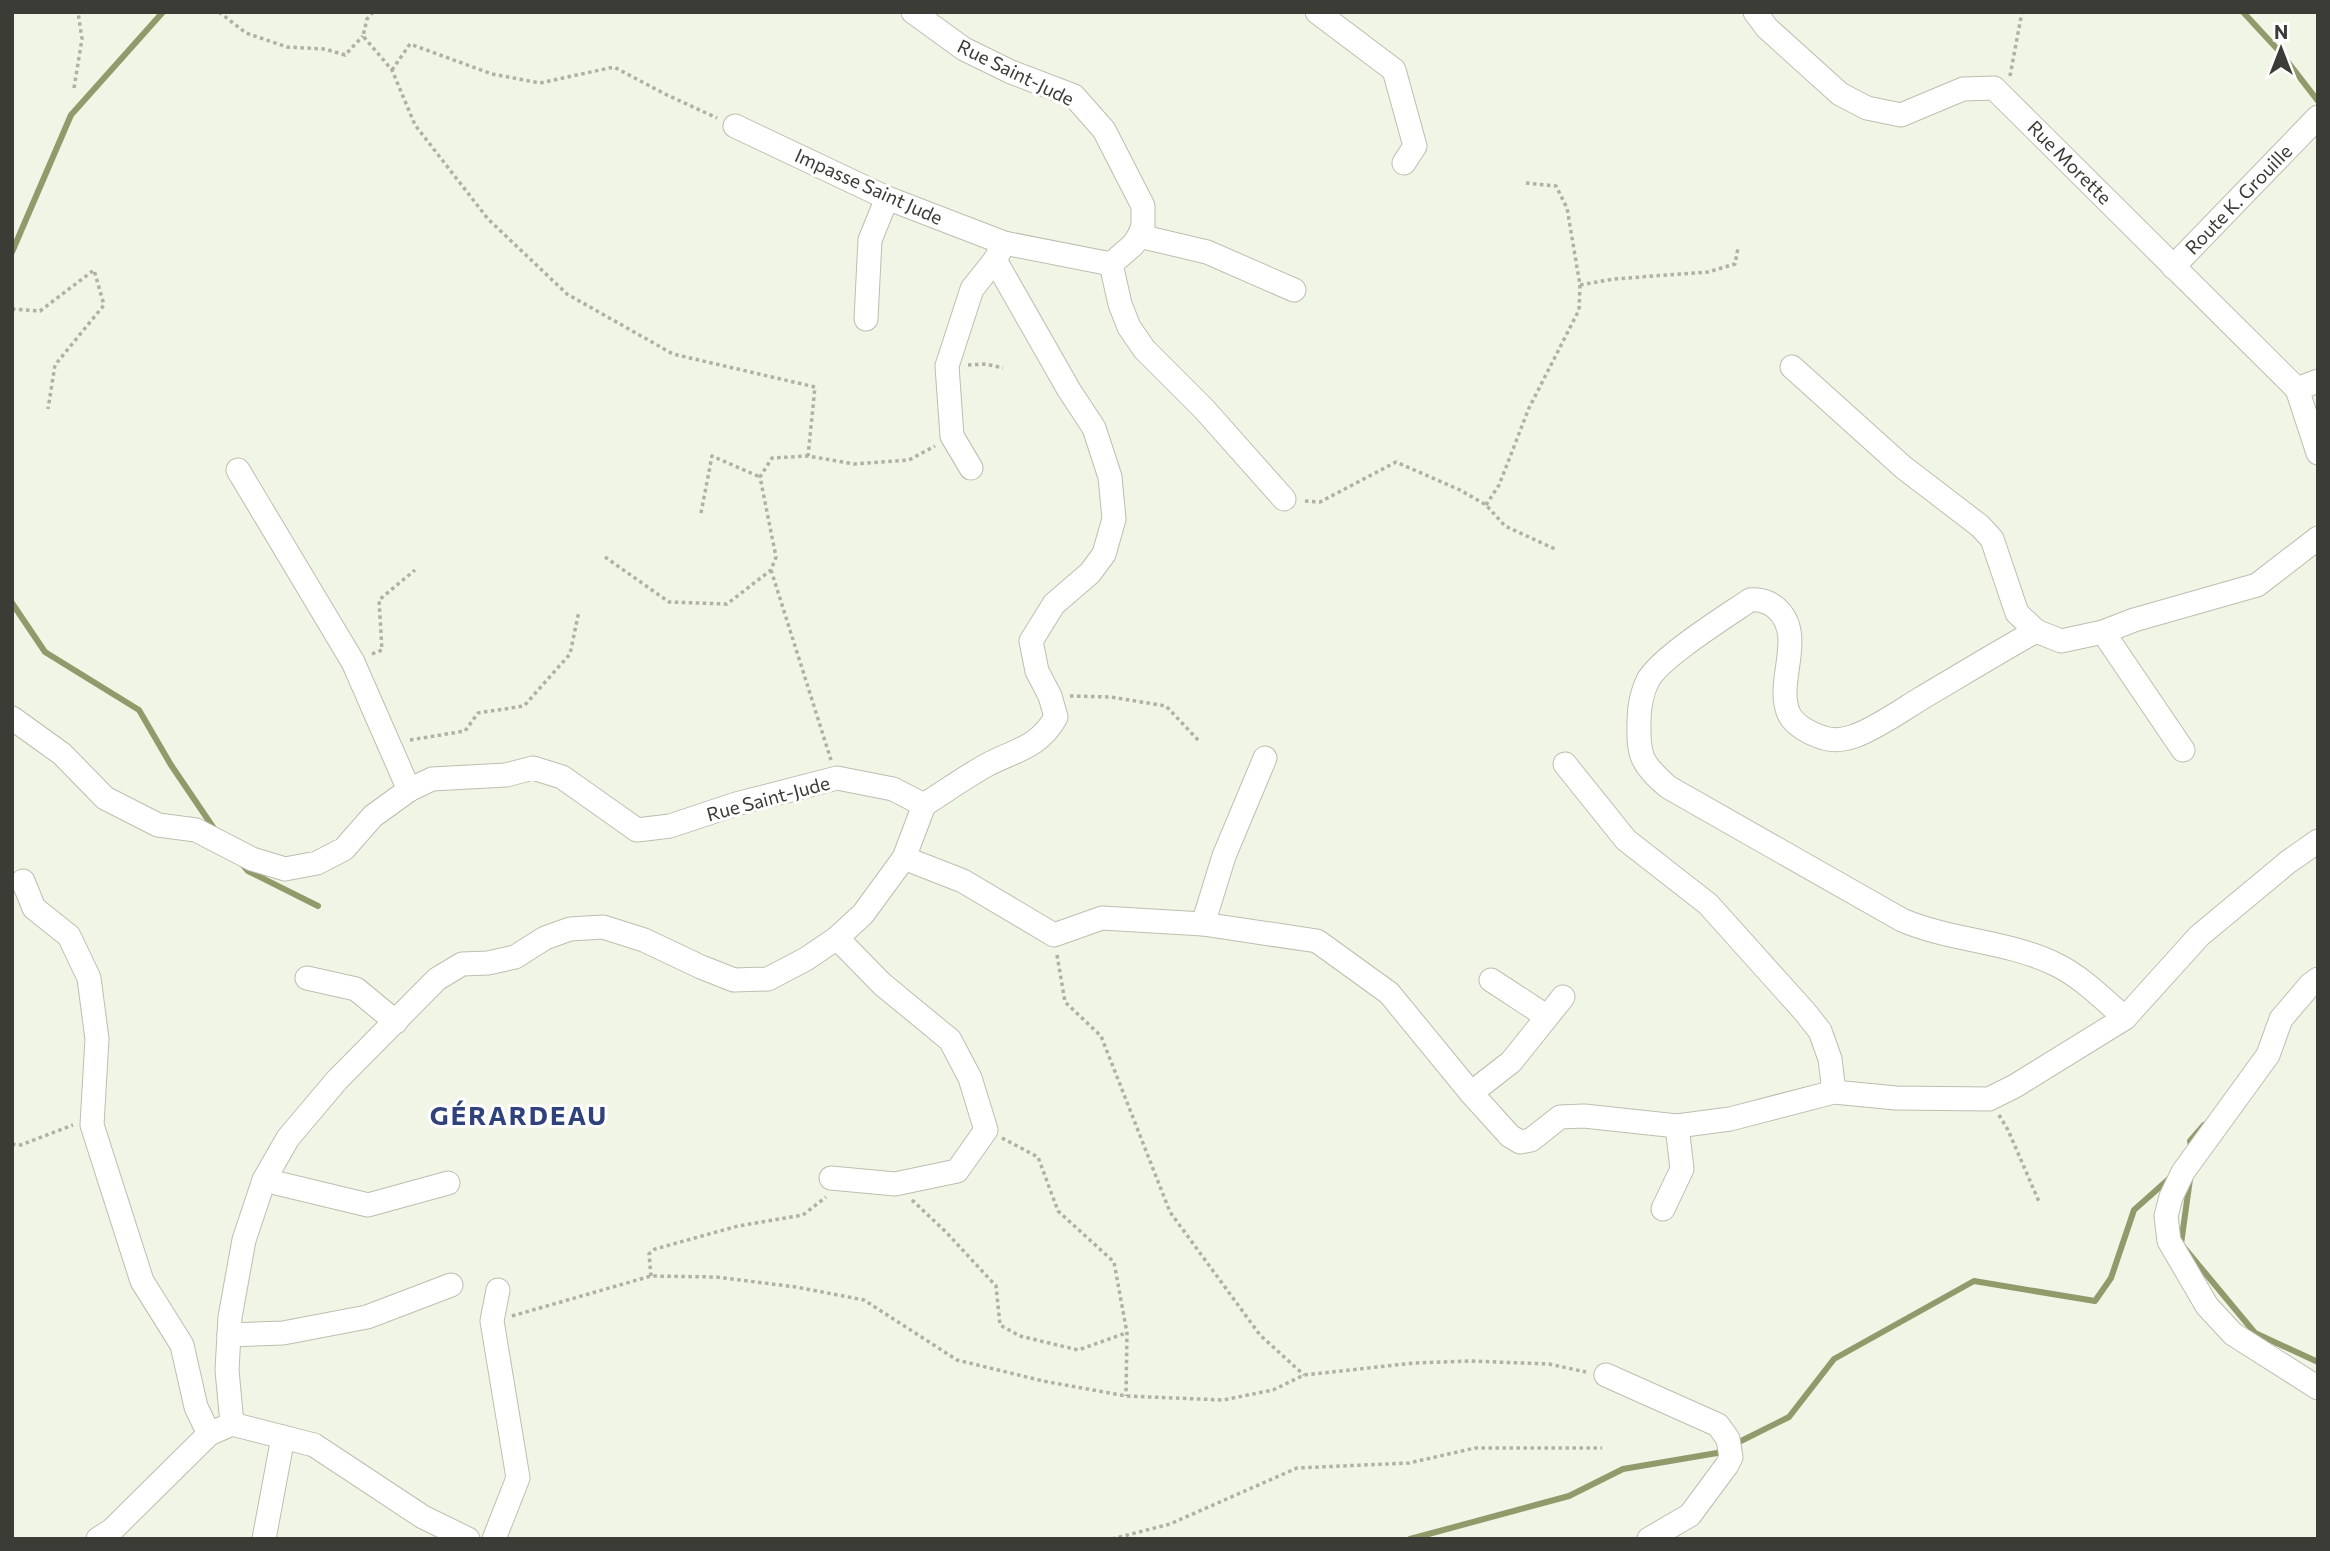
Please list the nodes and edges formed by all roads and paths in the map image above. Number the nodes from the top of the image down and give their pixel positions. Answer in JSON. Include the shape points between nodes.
{"nodes":[{"id":1,"x":78,"y":12,"type":"edge"},
{"id":2,"x":219,"y":12,"type":"edge"},
{"id":3,"x":373,"y":12,"type":"edge"},
{"id":4,"x":913,"y":12,"type":"edge"},
{"id":5,"x":1317,"y":12,"type":"edge"},
{"id":6,"x":1755,"y":12,"type":"edge"},
{"id":7,"x":2022,"y":12,"type":"edge"},
{"id":8,"x":363,"y":36,"type":"junction"},
{"id":9,"x":392,"y":70,"type":"junction"},
{"id":10,"x":74,"y":88,"type":"dead end"},
{"id":11,"x":2006,"y":99,"type":"junction"},
{"id":12,"x":2310,"y":124,"type":"edge"},
{"id":13,"x":735,"y":126,"type":"joint"},
{"id":14,"x":1404,"y":163,"type":"dead end"},
{"id":15,"x":1526,"y":183,"type":"dead end"},
{"id":16,"x":887,"y":198,"type":"junction"},
{"id":17,"x":1139,"y":236,"type":"junction"},
{"id":18,"x":1738,"y":248,"type":"dead end"},
{"id":19,"x":999,"y":251,"type":"junction"},
{"id":20,"x":1111,"y":264,"type":"junction"},
{"id":21,"x":2173,"y":267,"type":"junction"},
{"id":22,"x":1580,"y":285,"type":"junction"},
{"id":23,"x":1294,"y":290,"type":"dead end"},
{"id":24,"x":12,"y":309,"type":"edge"},
{"id":25,"x":866,"y":318,"type":"dead end"},
{"id":26,"x":947,"y":366,"type":"junction"},
{"id":27,"x":1792,"y":367,"type":"dead end"},
{"id":28,"x":1003,"y":369,"type":"dead end"},
{"id":29,"x":2307,"y":385,"type":"edge"},
{"id":30,"x":48,"y":409,"type":"dead end"},
{"id":31,"x":952,"y":436,"type":"junction"},
{"id":32,"x":2318,"y":453,"type":"edge"},
{"id":33,"x":808,"y":456,"type":"junction"},
{"id":34,"x":971,"y":468,"type":"dead end"},
{"id":35,"x":238,"y":470,"type":"dead end"},
{"id":36,"x":760,"y":478,"type":"junction"},
{"id":37,"x":1284,"y":499,"type":"joint"},
{"id":38,"x":1486,"y":505,"type":"junction"},
{"id":39,"x":701,"y":513,"type":"dead end"},
{"id":40,"x":2318,"y":538,"type":"edge"},
{"id":41,"x":1555,"y":549,"type":"dead end"},
{"id":42,"x":606,"y":557,"type":"dead end"},
{"id":43,"x":415,"y":570,"type":"dead end"},
{"id":44,"x":771,"y":570,"type":"junction"},
{"id":45,"x":579,"y":611,"type":"dead end"},
{"id":46,"x":2035,"y":631,"type":"junction"},
{"id":47,"x":2103,"y":632,"type":"junction"},
{"id":48,"x":354,"y":662,"type":"junction"},
{"id":49,"x":1050,"y":696,"type":"junction"},
{"id":50,"x":12,"y":718,"type":"edge"},
{"id":51,"x":1199,"y":741,"type":"dead end"},
{"id":52,"x":390,"y":744,"type":"junction"},
{"id":53,"x":2183,"y":750,"type":"dead end"},
{"id":54,"x":1265,"y":758,"type":"dead end"},
{"id":55,"x":1565,"y":764,"type":"dead end"},
{"id":56,"x":837,"y":779,"type":"junction"},
{"id":57,"x":409,"y":790,"type":"junction"},
{"id":58,"x":924,"y":805,"type":"junction"},
{"id":59,"x":2318,"y":841,"type":"edge"},
{"id":60,"x":904,"y":858,"type":"junction"},
{"id":61,"x":23,"y":881,"type":"dead end"},
{"id":62,"x":1203,"y":924,"type":"junction"},
{"id":63,"x":1054,"y":935,"type":"junction"},
{"id":64,"x":837,"y":938,"type":"junction"},
{"id":65,"x":307,"y":978,"type":"dead end"},
{"id":66,"x":2318,"y":979,"type":"edge"},
{"id":67,"x":1491,"y":980,"type":"dead end"},
{"id":68,"x":1563,"y":996,"type":"dead end"},
{"id":69,"x":1546,"y":1016,"type":"junction"},
{"id":70,"x":2125,"y":1017,"type":"junction"},
{"id":71,"x":396,"y":1022,"type":"junction"},
{"id":72,"x":1834,"y":1092,"type":"junction"},
{"id":73,"x":1471,"y":1093,"type":"junction"},
{"id":74,"x":1989,"y":1099,"type":"junction"},
{"id":75,"x":92,"y":1117,"type":"junction"},
{"id":76,"x":1677,"y":1126,"type":"junction"},
{"id":77,"x":986,"y":1130,"type":"junction"},
{"id":78,"x":12,"y":1144,"type":"edge"},
{"id":79,"x":840,"y":1179,"type":"joint"},
{"id":80,"x":264,"y":1180,"type":"junction"},
{"id":81,"x":448,"y":1183,"type":"dead end"},
{"id":82,"x":895,"y":1184,"type":"junction"},
{"id":83,"x":2040,"y":1204,"type":"dead end"},
{"id":84,"x":1662,"y":1209,"type":"dead end"},
{"id":85,"x":651,"y":1276,"type":"junction"},
{"id":86,"x":451,"y":1285,"type":"dead end"},
{"id":87,"x":498,"y":1290,"type":"dead end"},
{"id":88,"x":492,"y":1321,"type":"junction"},
{"id":89,"x":1127,"y":1333,"type":"junction"},
{"id":90,"x":229,"y":1335,"type":"junction"},
{"id":91,"x":1304,"y":1375,"type":"junction"},
{"id":92,"x":1605,"y":1375,"type":"joint"},
{"id":93,"x":2318,"y":1388,"type":"edge"},
{"id":94,"x":1126,"y":1396,"type":"junction"},
{"id":95,"x":232,"y":1424,"type":"junction"},
{"id":96,"x":209,"y":1434,"type":"junction"},
{"id":97,"x":283,"y":1437,"type":"junction"},
{"id":98,"x":1602,"y":1448,"type":"dead end"},
{"id":99,"x":99,"y":1539,"type":"edge"},
{"id":100,"x":264,"y":1539,"type":"edge"},
{"id":101,"x":468,"y":1539,"type":"edge"},
{"id":102,"x":494,"y":1539,"type":"edge"},
{"id":103,"x":1112,"y":1539,"type":"edge"},
{"id":104,"x":1649,"y":1539,"type":"edge"}],
"edges":[{"from":1,"to":10,"type":"path","via":[[82,38]]},
{"from":2,"to":8,"type":"path","via":[[246,33],[287,47],[345,55]]},
{"from":3,"to":8,"type":"path"},
{"from":4,"to":17,"type":"street","name":"Rue Saint-Jude","via":[[964,49],[1074,96],[1104,130],[1128,173],[1143,206]]},
{"from":5,"to":14,"type":"street","via":[[1394,70],[1415,146]]},
{"from":6,"to":11,"type":"street","name":"Rue Morette","via":[[1840,94],[1867,108],[1900,114],[1963,89],[1994,88]]},
{"from":7,"to":11,"type":"path"},
{"from":8,"to":9,"type":"path"},
{"from":9,"to":13,"type":"path","via":[[411,44],[492,74],[540,83],[614,66]]},
{"from":9,"to":33,"type":"path","via":[[415,125],[488,219],[567,294],[673,355],[815,387]]},
{"from":11,"to":21,"type":"street","name":"Rue Morette"},
{"from":12,"to":21,"type":"street","name":"Route K. Grouille"},
{"from":13,"to":16,"type":"street","name":"Impasse Saint Jude"},
{"from":15,"to":22,"type":"path","via":[[1556,186],[1567,208]]},
{"from":16,"to":19,"type":"street","name":"Impasse Saint Jude"},
{"from":16,"to":25,"type":"street","via":[[870,240]]},
{"from":17,"to":20,"type":"street"},
{"from":17,"to":23,"type":"street","via":[[1207,252]]},
{"from":18,"to":22,"type":"path","via":[[1735,264],[1708,272]]},
{"from":19,"to":20,"type":"street"},
{"from":19,"to":26,"type":"street","via":[[972,289]]},
{"from":19,"to":49,"type":"street","via":[[1069,390],[1094,428],[1110,477],[1114,519],[1104,554],[1090,573],[1054,604],[1031,640],[1037,671]]},
{"from":20,"to":37,"type":"street","via":[[1120,304],[1144,349]]},
{"from":21,"to":29,"type":"street","name":"Rue Morette"},
{"from":22,"to":38,"type":"path","via":[[1579,310]]},
{"from":24,"to":30,"type":"path","via":[[40,311],[94,270],[104,305],[55,365]]},
{"from":26,"to":28,"type":"path","via":[[986,364]]},
{"from":26,"to":31,"type":"street"},
{"from":27,"to":46,"type":"street","via":[[1903,467],[1980,526],[1992,540],[2017,613]]},
{"from":29,"to":32,"type":"street","name":"Rue Morette"},
{"from":31,"to":33,"type":"path","via":[[909,460],[853,464]]},
{"from":31,"to":34,"type":"street"},
{"from":33,"to":36,"type":"path","via":[[772,458]]},
{"from":35,"to":48,"type":"street"},
{"from":36,"to":39,"type":"path","via":[[712,456]]},
{"from":36,"to":44,"type":"path","via":[[776,557]]},
{"from":37,"to":38,"type":"path","via":[[1321,502],[1396,462]]},
{"from":38,"to":41,"type":"path","via":[[1505,526]]},
{"from":40,"to":47,"type":"street","via":[[2257,585]]},
{"from":42,"to":44,"type":"path","via":[[668,602],[727,604]]},
{"from":43,"to":48,"type":"path","via":[[379,600],[382,650]]},
{"from":44,"to":56,"type":"path"},
{"from":45,"to":52,"type":"path","via":[[570,654],[524,706],[478,713],[465,731]]},
{"from":46,"to":47,"type":"street","via":[[2061,640]]},
{"from":46,"to":70,"type":"street","via":[[1881,723],[1854,736],[1826,739],[1807,731],[1788,712],[1790,634],[1786,621],[1772,605],[1750,600],[1662,663],[1648,680],[1639,703],[1639,745],[1646,767],[1668,787],[1902,920],[2055,964]]},
{"from":47,"to":53,"type":"street"},
{"from":48,"to":52,"type":"street"},
{"from":49,"to":51,"type":"path","via":[[1111,697],[1166,706]]},
{"from":49,"to":58,"type":"street","via":[[1056,718],[1047,733]]},
{"from":50,"to":57,"type":"street","name":"Rue Saint-Jude","via":[[62,754],[105,798],[158,825],[196,830],[252,859],[285,869],[317,863],[344,849],[373,816]]},
{"from":52,"to":57,"type":"street"},
{"from":54,"to":62,"type":"street","via":[[1224,856]]},
{"from":55,"to":72,"type":"street","via":[[1626,841],[1708,904],[1805,1012],[1820,1031]]},
{"from":56,"to":57,"type":"street","name":"Rue Saint-Jude","via":[[670,826],[637,830],[562,777],[533,768],[506,775],[432,779]]},
{"from":56,"to":58,"type":"street","name":"Rue Saint-Jude","via":[[893,789]]},
{"from":58,"to":60,"type":"street"},
{"from":59,"to":70,"type":"street","via":[[2199,936]]},
{"from":60,"to":63,"type":"street","via":[[963,881]]},
{"from":60,"to":64,"type":"street","via":[[863,914]]},
{"from":61,"to":75,"type":"street","via":[[34,908],[69,936],[89,978],[97,1039]]},
{"from":62,"to":63,"type":"street","via":[[1102,918]]},
{"from":62,"to":73,"type":"street","via":[[1317,941],[1389,993]]},
{"from":63,"to":91,"type":"path","via":[[1065,1002],[1101,1036],[1170,1212],[1260,1335]]},
{"from":64,"to":71,"type":"street","via":[[768,979],[734,980],[603,927],[570,929],[515,957],[462,964],[437,979]]},
{"from":64,"to":77,"type":"street","via":[[882,984],[950,1040],[970,1078]]},
{"from":65,"to":71,"type":"street","via":[[356,989]]},
{"from":66,"to":93,"type":"street","via":[[2281,1019],[2268,1055],[2183,1172],[2166,1216],[2169,1241],[2207,1306],[2242,1341]]},
{"from":67,"to":69,"type":"street"},
{"from":68,"to":69,"type":"street"},
{"from":69,"to":73,"type":"street","via":[[1511,1062]]},
{"from":70,"to":74,"type":"street"},
{"from":71,"to":80,"type":"street","via":[[337,1080],[288,1138]]},
{"from":72,"to":74,"type":"street"},
{"from":72,"to":76,"type":"street","via":[[1730,1119]]},
{"from":73,"to":76,"type":"street","via":[[1520,1142],[1531,1140],[1560,1117]]},
{"from":74,"to":83,"type":"path","via":[[2008,1130]]},
{"from":75,"to":78,"type":"path","via":[[21,1145]]},
{"from":75,"to":96,"type":"street","via":[[142,1281],[182,1345],[196,1407]]},
{"from":76,"to":84,"type":"street","via":[[1682,1169]]},
{"from":77,"to":82,"type":"street","via":[[957,1171]]},
{"from":77,"to":89,"type":"path","via":[[1038,1157],[1058,1211],[1114,1262]]},
{"from":79,"to":82,"type":"street"},
{"from":79,"to":85,"type":"path","via":[[803,1214],[655,1249],[649,1254]]},
{"from":80,"to":81,"type":"street","via":[[368,1205]]},
{"from":80,"to":90,"type":"street","via":[[244,1240]]},
{"from":82,"to":89,"type":"path","via":[[996,1286],[1000,1325],[1020,1336],[1078,1350]]},
{"from":85,"to":88,"type":"path"},
{"from":85,"to":94,"type":"path","via":[[716,1277],[864,1300],[957,1360]]},
{"from":86,"to":90,"type":"street","via":[[368,1317],[283,1334]]},
{"from":87,"to":88,"type":"street"},
{"from":88,"to":102,"type":"street","via":[[517,1478]]},
{"from":89,"to":94,"type":"path"},
{"from":90,"to":95,"type":"street"},
{"from":91,"to":92,"type":"path","via":[[1470,1362],[1549,1364]]},
{"from":91,"to":94,"type":"path","via":[[1273,1390],[1223,1399]]},
{"from":92,"to":104,"type":"street","via":[[1718,1425],[1728,1439],[1731,1457],[1713,1486],[1690,1515]]},
{"from":95,"to":96,"type":"street"},
{"from":95,"to":97,"type":"street"},
{"from":96,"to":99,"type":"street"},
{"from":97,"to":100,"type":"street"},
{"from":97,"to":101,"type":"street","via":[[314,1445],[423,1517]]},
{"from":98,"to":103,"type":"path","via":[[1475,1448],[1409,1463],[1297,1468],[1170,1524]]}]}
